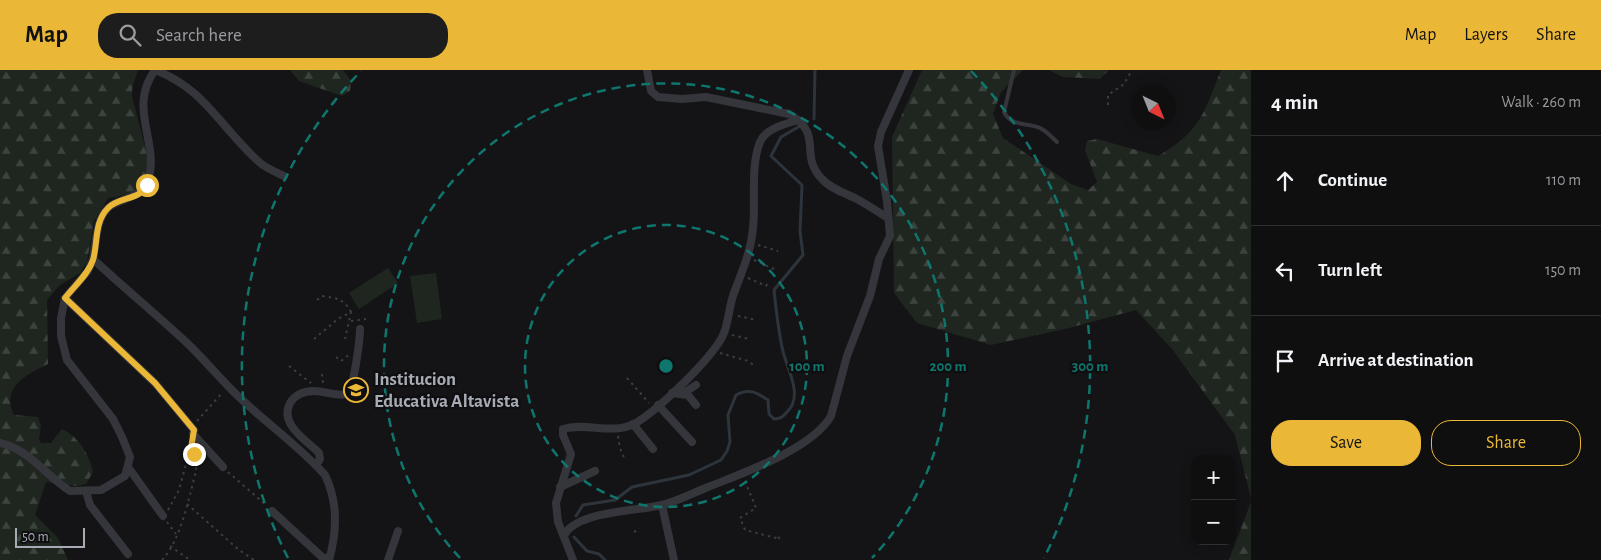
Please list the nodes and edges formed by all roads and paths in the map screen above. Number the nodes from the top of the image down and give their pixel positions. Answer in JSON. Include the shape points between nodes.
{"nodes":[{"id":1,"x":155,"y":70,"type":"edge"},
{"id":2,"x":647,"y":70,"type":"edge"},
{"id":3,"x":909,"y":70,"type":"edge"},
{"id":4,"x":1014,"y":70,"type":"edge"},
{"id":5,"x":1132,"y":70,"type":"edge"},
{"id":6,"x":1108,"y":105,"type":"dead end"},
{"id":7,"x":798,"y":120,"type":"junction"},
{"id":8,"x":1057,"y":142,"type":"dead end"},
{"id":9,"x":284,"y":176,"type":"dead end"},
{"id":10,"x":888,"y":218,"type":"junction"},
{"id":11,"x":751,"y":243,"type":"junction"},
{"id":12,"x":778,"y":251,"type":"dead end"},
{"id":13,"x":748,"y":258,"type":"junction"},
{"id":14,"x":93,"y":259,"type":"junction"},
{"id":15,"x":774,"y":269,"type":"dead end"},
{"id":16,"x":741,"y":275,"type":"junction"},
{"id":17,"x":769,"y":281,"type":"dead end"},
{"id":18,"x":65,"y":298,"type":"junction"},
{"id":19,"x":317,"y":300,"type":"dead end"},
{"id":20,"x":351,"y":312,"type":"junction"},
{"id":21,"x":728,"y":314,"type":"junction"},
{"id":22,"x":757,"y":320,"type":"dead end"},
{"id":23,"x":360,"y":329,"type":"dead end"},
{"id":24,"x":724,"y":334,"type":"junction"},
{"id":25,"x":314,"y":339,"type":"dead end"},
{"id":26,"x":345,"y":339,"type":"dead end"},
{"id":27,"x":749,"y":339,"type":"dead end"},
{"id":28,"x":714,"y":350,"type":"junction"},
{"id":29,"x":289,"y":366,"type":"dead end"},
{"id":30,"x":755,"y":366,"type":"dead end"},
{"id":31,"x":627,"y":378,"type":"dead end"},
{"id":32,"x":696,"y":384,"type":"dead end"},
{"id":33,"x":228,"y":385,"type":"junction"},
{"id":34,"x":317,"y":386,"type":"dead end"},
{"id":35,"x":672,"y":393,"type":"junction"},
{"id":36,"x":682,"y":394,"type":"junction"},
{"id":37,"x":696,"y":405,"type":"dead end"},
{"id":38,"x":656,"y":407,"type":"junction"},
{"id":39,"x":633,"y":424,"type":"junction"},
{"id":40,"x":612,"y":428,"type":"junction"},
{"id":41,"x":193,"y":432,"type":"junction"},
{"id":42,"x":692,"y":442,"type":"dead end"},
{"id":43,"x":0,"y":443,"type":"edge"},
{"id":44,"x":191,"y":448,"type":"junction"},
{"id":45,"x":653,"y":450,"type":"dead end"},
{"id":46,"x":625,"y":460,"type":"dead end"},
{"id":47,"x":316,"y":465,"type":"junction"},
{"id":48,"x":128,"y":467,"type":"junction"},
{"id":49,"x":223,"y":467,"type":"joint"},
{"id":50,"x":595,"y":471,"type":"dead end"},
{"id":51,"x":743,"y":474,"type":"junction"},
{"id":52,"x":560,"y":487,"type":"junction"},
{"id":53,"x":86,"y":491,"type":"junction"},
{"id":54,"x":187,"y":504,"type":"junction"},
{"id":55,"x":662,"y":505,"type":"junction"},
{"id":56,"x":272,"y":511,"type":"joint"},
{"id":57,"x":163,"y":516,"type":"junction"},
{"id":58,"x":640,"y":529,"type":"dead end"},
{"id":59,"x":398,"y":531,"type":"dead end"},
{"id":60,"x":634,"y":532,"type":"dead end"},
{"id":61,"x":176,"y":534,"type":"junction"},
{"id":62,"x":564,"y":536,"type":"junction"},
{"id":63,"x":777,"y":536,"type":"dead end"},
{"id":64,"x":170,"y":546,"type":"junction"},
{"id":65,"x":128,"y":554,"type":"dead end"},
{"id":66,"x":162,"y":560,"type":"edge"},
{"id":67,"x":190,"y":560,"type":"edge"},
{"id":68,"x":254,"y":560,"type":"edge"},
{"id":69,"x":329,"y":560,"type":"edge"},
{"id":70,"x":388,"y":560,"type":"edge"},
{"id":71,"x":573,"y":560,"type":"edge"},
{"id":72,"x":674,"y":560,"type":"edge"}],
"edges":[{"from":1,"to":9,"type":"street","via":[[190,88],[259,162]]},
{"from":1,"to":14,"type":"street","via":[[146,83],[142,98],[152,162],[151,176],[145,189],[109,206],[104,213],[97,230]]},
{"from":2,"to":7,"type":"street","via":[[651,90],[658,97],[706,97],[789,114]]},
{"from":3,"to":10,"type":"street","via":[[881,132],[878,146]]},
{"from":4,"to":8,"type":"lane","via":[[1004,112],[1007,118],[1018,124],[1041,128]]},
{"from":5,"to":6,"type":"path","via":[[1124,84],[1108,95]]},
{"from":7,"to":10,"type":"street","via":[[808,129],[809,155],[822,179]]},
{"from":7,"to":11,"type":"street","via":[[772,129],[761,140],[756,163]]},
{"from":10,"to":51,"type":"street","via":[[890,236],[825,427],[773,460]]},
{"from":11,"to":12,"type":"path"},
{"from":11,"to":13,"type":"street"},
{"from":13,"to":15,"type":"path"},
{"from":13,"to":16,"type":"street"},
{"from":14,"to":18,"type":"street"},
{"from":14,"to":33,"type":"street","via":[[157,314]]},
{"from":16,"to":17,"type":"path","via":[[766,286]]},
{"from":16,"to":21,"type":"street"},
{"from":18,"to":41,"type":"street","via":[[155,383]]},
{"from":18,"to":48,"type":"street","via":[[61,336],[68,360],[113,419],[130,458]]},
{"from":19,"to":20,"type":"path","via":[[322,296],[339,298],[346,302]]},
{"from":20,"to":25,"type":"path"},
{"from":20,"to":26,"type":"path"},
{"from":21,"to":22,"type":"path"},
{"from":21,"to":24,"type":"street"},
{"from":23,"to":47,"type":"street","via":[[361,344],[348,394],[304,393],[293,399],[288,409],[287,418],[291,426],[318,453],[320,459]]},
{"from":24,"to":27,"type":"path"},
{"from":24,"to":28,"type":"street"},
{"from":28,"to":30,"type":"path"},
{"from":28,"to":35,"type":"street","via":[[681,388]]},
{"from":29,"to":34,"type":"path"},
{"from":31,"to":38,"type":"path"},
{"from":32,"to":36,"type":"street"},
{"from":33,"to":41,"type":"path","via":[[200,416]]},
{"from":33,"to":47,"type":"street"},
{"from":35,"to":36,"type":"street"},
{"from":35,"to":38,"type":"street"},
{"from":36,"to":37,"type":"street","via":[[688,395]]},
{"from":38,"to":39,"type":"street"},
{"from":38,"to":42,"type":"street"},
{"from":39,"to":40,"type":"street"},
{"from":39,"to":45,"type":"street"},
{"from":40,"to":46,"type":"path","via":[[618,434]]},
{"from":40,"to":52,"type":"street","via":[[563,429],[571,454]]},
{"from":41,"to":44,"type":"path"},
{"from":41,"to":49,"type":"street"},
{"from":43,"to":53,"type":"street","via":[[14,446],[26,454],[70,491]]},
{"from":44,"to":54,"type":"path","via":[[196,471]]},
{"from":44,"to":57,"type":"path","via":[[180,490],[174,504]]},
{"from":47,"to":69,"type":"street","via":[[329,484],[336,520]]},
{"from":48,"to":53,"type":"street","via":[[125,476],[110,487]]},
{"from":48,"to":57,"type":"street"},
{"from":49,"to":56,"type":"path"},
{"from":50,"to":52,"type":"street"},
{"from":51,"to":55,"type":"street"},
{"from":51,"to":63,"type":"path","via":[[756,508],[740,518],[745,530],[780,539]]},
{"from":52,"to":62,"type":"street","via":[[556,503],[558,522]]},
{"from":53,"to":65,"type":"street","via":[[90,505]]},
{"from":54,"to":61,"type":"path"},
{"from":54,"to":68,"type":"path"},
{"from":55,"to":62,"type":"street","via":[[607,513],[571,526]]},
{"from":55,"to":72,"type":"street"},
{"from":56,"to":69,"type":"street"},
{"from":57,"to":61,"type":"path"},
{"from":58,"to":60,"type":"path"},
{"from":59,"to":70,"type":"street"},
{"from":61,"to":64,"type":"path"},
{"from":62,"to":71,"type":"street"},
{"from":64,"to":66,"type":"path"},
{"from":64,"to":67,"type":"path"}]}
